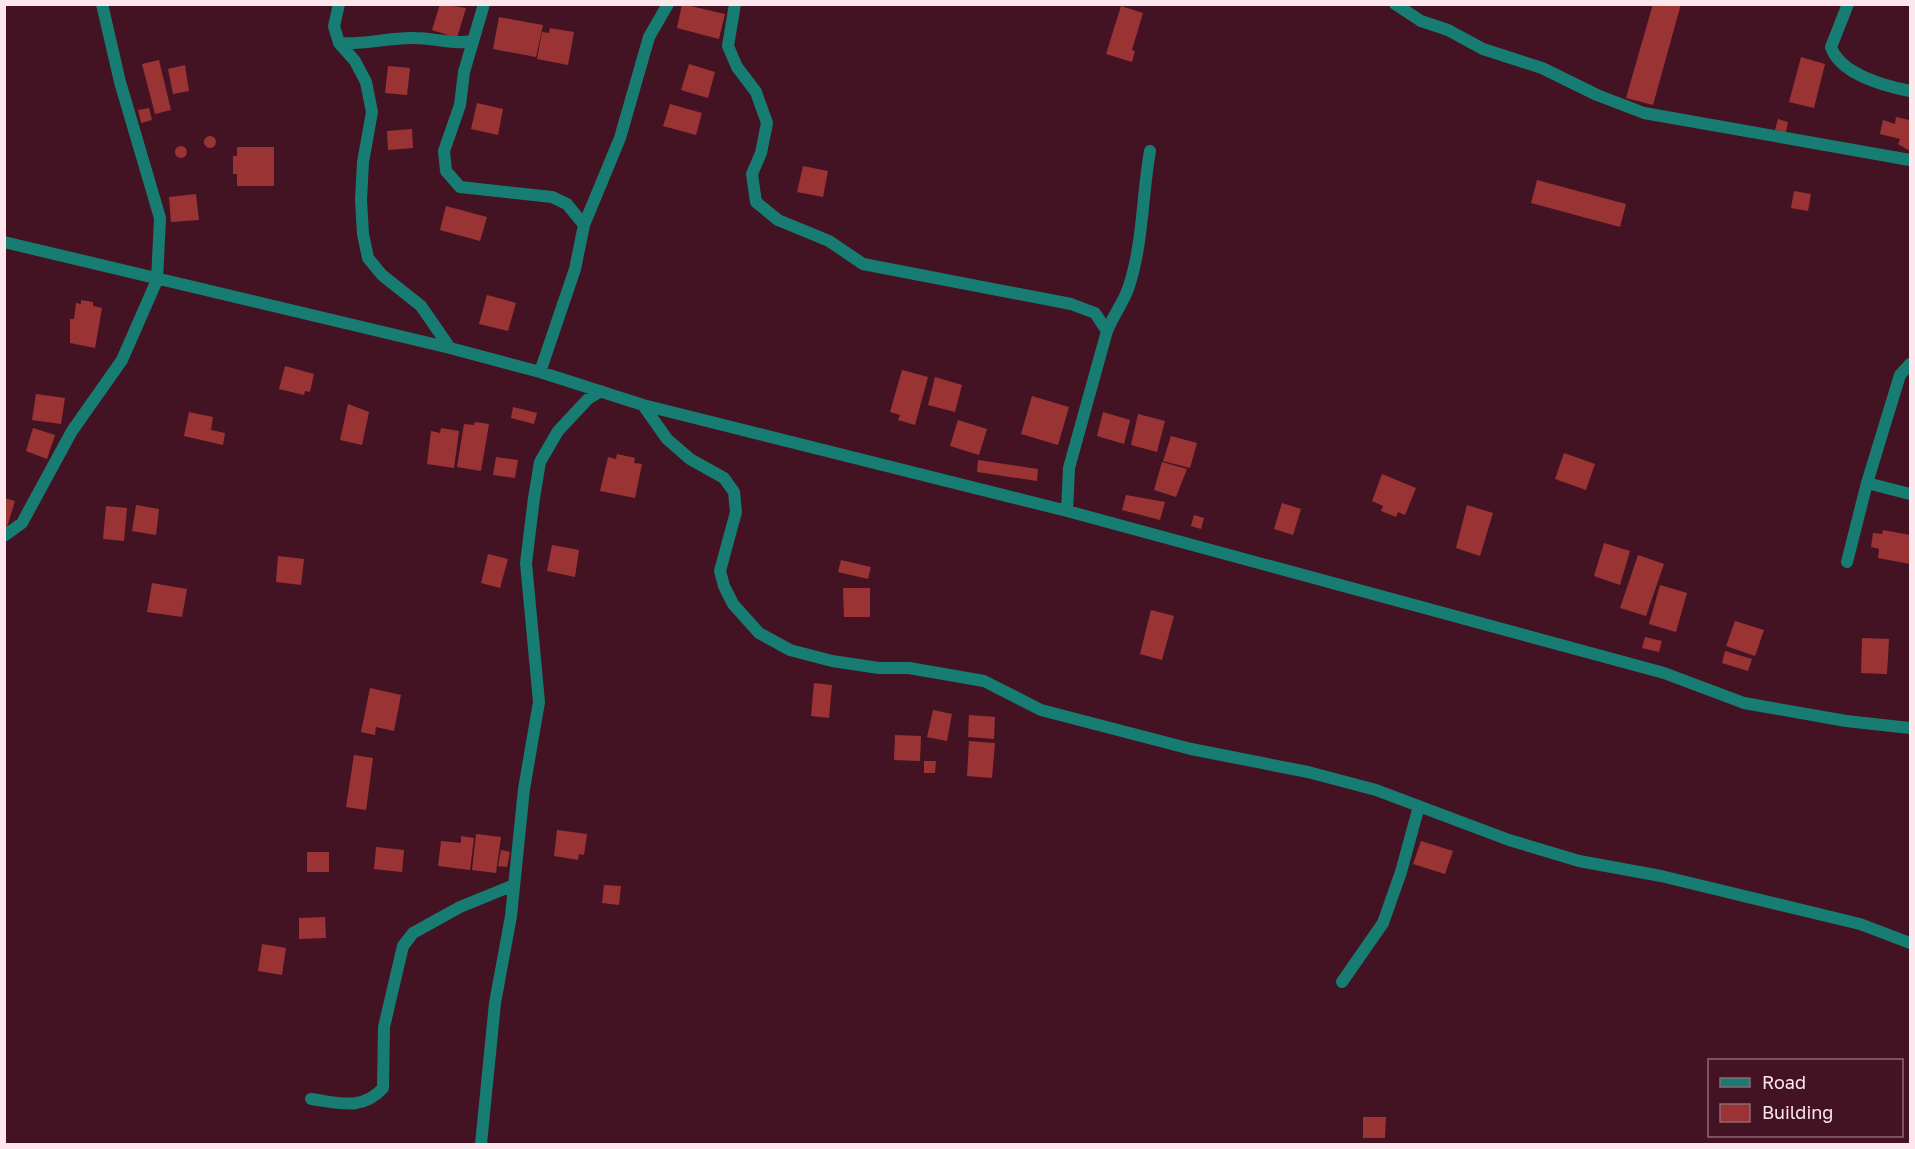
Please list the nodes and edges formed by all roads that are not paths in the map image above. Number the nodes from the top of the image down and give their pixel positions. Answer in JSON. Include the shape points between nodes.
{"nodes":[{"id":1,"x":102,"y":4,"type":"edge"},
{"id":2,"x":339,"y":4,"type":"edge"},
{"id":3,"x":483,"y":4,"type":"edge"},
{"id":4,"x":668,"y":4,"type":"edge"},
{"id":5,"x":735,"y":4,"type":"edge"},
{"id":6,"x":1395,"y":4,"type":"edge"},
{"id":7,"x":1848,"y":4,"type":"edge"},
{"id":8,"x":472,"y":41,"type":"junction"},
{"id":9,"x":339,"y":43,"type":"junction"},
{"id":10,"x":1911,"y":90,"type":"edge"},
{"id":11,"x":1150,"y":151,"type":"dead end"},
{"id":12,"x":1911,"y":160,"type":"edge"},
{"id":13,"x":584,"y":225,"type":"junction"},
{"id":14,"x":4,"y":242,"type":"edge"},
{"id":15,"x":156,"y":280,"type":"junction"},
{"id":16,"x":1107,"y":331,"type":"junction"},
{"id":17,"x":450,"y":348,"type":"junction"},
{"id":18,"x":1911,"y":364,"type":"edge"},
{"id":19,"x":540,"y":372,"type":"junction"},
{"id":20,"x":601,"y":391,"type":"junction"},
{"id":21,"x":643,"y":405,"type":"junction"},
{"id":22,"x":1867,"y":483,"type":"junction"},
{"id":23,"x":1911,"y":494,"type":"edge"},
{"id":24,"x":1067,"y":511,"type":"junction"},
{"id":25,"x":4,"y":536,"type":"edge"},
{"id":26,"x":1847,"y":562,"type":"dead end"},
{"id":27,"x":1911,"y":728,"type":"edge"},
{"id":28,"x":1419,"y":806,"type":"junction"},
{"id":29,"x":514,"y":885,"type":"junction"},
{"id":30,"x":1911,"y":943,"type":"edge"},
{"id":31,"x":1342,"y":982,"type":"dead end"},
{"id":32,"x":311,"y":1099,"type":"dead end"},
{"id":33,"x":481,"y":1144,"type":"edge"}],
"edges":[{"from":1,"to":15,"type":"street","via":[[120,82],[160,218]]},
{"from":2,"to":9,"type":"street","via":[[333,26]]},
{"from":3,"to":8,"type":"street"},
{"from":4,"to":13,"type":"street","via":[[649,37],[620,138]]},
{"from":5,"to":16,"type":"street","via":[[728,46],[737,67],[756,92],[767,123],[752,174],[756,201],[778,220],[830,241],[863,264],[1071,304],[1095,313]]},
{"from":6,"to":12,"type":"street","via":[[1421,21],[1483,49],[1542,68],[1644,113]]},
{"from":7,"to":10,"type":"street","via":[[1831,48],[1834,57],[1875,83]]},
{"from":8,"to":9,"type":"street","via":[[417,38]]},
{"from":8,"to":13,"type":"street","via":[[460,105],[444,151],[446,171],[460,187],[552,197],[567,204]]},
{"from":9,"to":17,"type":"street","via":[[366,82],[372,112],[361,200],[368,258],[382,275],[421,306]]},
{"from":11,"to":16,"type":"street","via":[[1127,291]]},
{"from":13,"to":19,"type":"street","via":[[575,269]]},
{"from":14,"to":15,"type":"street"},
{"from":15,"to":17,"type":"street"},
{"from":15,"to":25,"type":"street","via":[[122,360],[72,431],[22,523]]},
{"from":16,"to":24,"type":"street","via":[[1069,468]]},
{"from":17,"to":19,"type":"street"},
{"from":18,"to":22,"type":"street","via":[[1900,375]]},
{"from":19,"to":20,"type":"street"},
{"from":20,"to":21,"type":"street"},
{"from":20,"to":29,"type":"street","via":[[558,431],[540,462],[526,563],[539,702],[524,789]]},
{"from":21,"to":24,"type":"street"},
{"from":21,"to":28,"type":"street","via":[[667,439],[690,459],[724,478],[734,492],[736,512],[720,571],[724,586],[733,604],[759,633],[790,650],[832,661],[909,668],[984,681],[1041,710],[1191,749],[1320,775]]},
{"from":22,"to":23,"type":"street"},
{"from":22,"to":26,"type":"street"},
{"from":24,"to":27,"type":"street","via":[[1664,674],[1744,703]]},
{"from":28,"to":30,"type":"street","via":[[1579,861],[1661,876],[1860,924]]},
{"from":28,"to":31,"type":"street","via":[[1383,923]]},
{"from":29,"to":32,"type":"street","via":[[460,907],[413,933],[403,946],[384,1027],[383,1088],[372,1100],[350,1104]]},
{"from":29,"to":33,"type":"street","via":[[495,1003]]}]}
